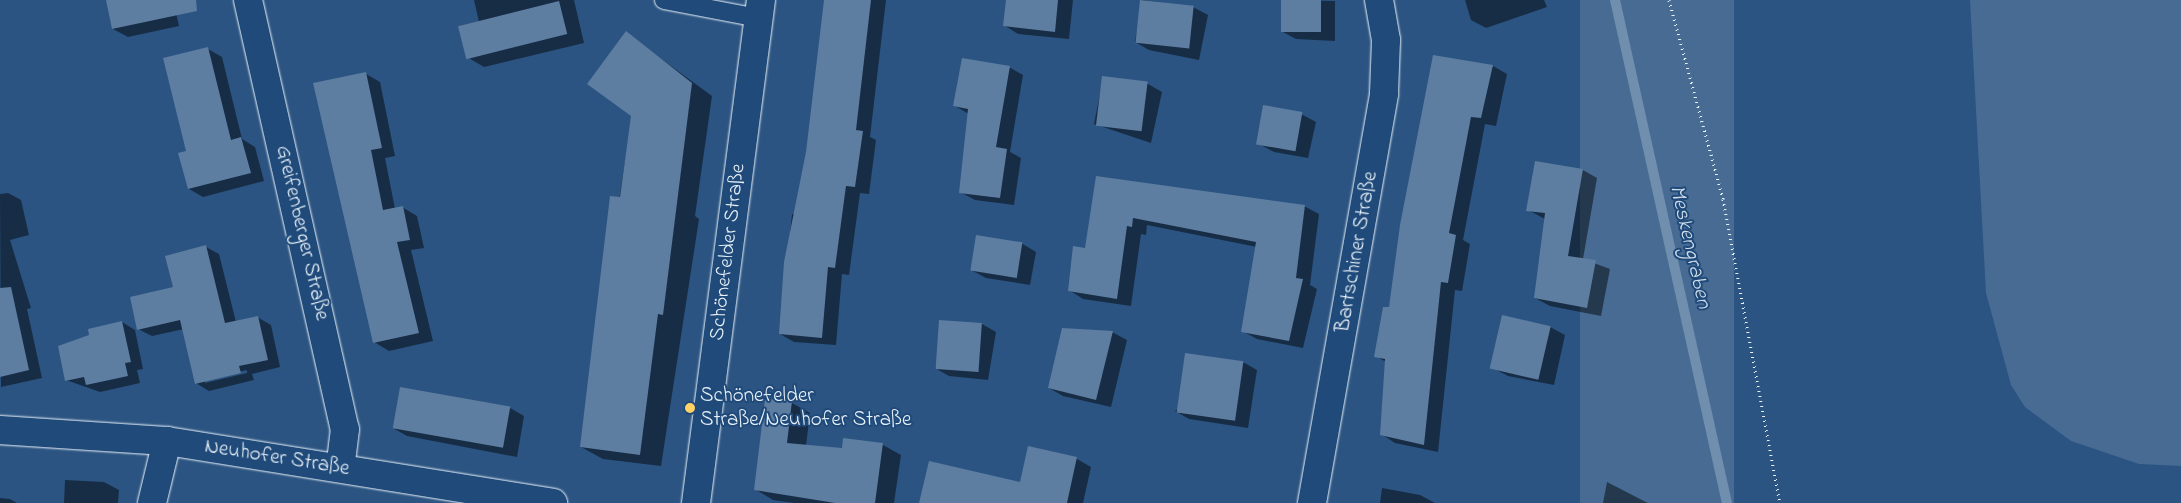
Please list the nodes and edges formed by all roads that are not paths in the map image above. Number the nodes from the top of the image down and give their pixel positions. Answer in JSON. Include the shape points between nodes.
{"nodes":[{"id":1,"x":248,"y":0,"type":"edge"},
{"id":2,"x":664,"y":0,"type":"edge"},
{"id":3,"x":1379,"y":0,"type":"edge"},
{"id":4,"x":759,"y":9,"type":"edge"},
{"id":5,"x":0,"y":430,"type":"edge"},
{"id":6,"x":167,"y":441,"type":"junction"},
{"id":7,"x":340,"y":468,"type":"junction"},
{"id":8,"x":152,"y":503,"type":"edge"},
{"id":9,"x":553,"y":503,"type":"edge"},
{"id":10,"x":696,"y":503,"type":"edge"},
{"id":11,"x":1312,"y":503,"type":"edge"}],
"edges":[{"from":1,"to":7,"type":"street","name":"Greifenberger Straße","via":[[346,429]]},
{"from":2,"to":4,"type":"lane"},
{"from":3,"to":11,"type":"street","name":"Bartschiner Straße","via":[[1386,40],[1384,93]]},
{"from":4,"to":10,"type":"street","name":"Schönefelder Straße"},
{"from":5,"to":6,"type":"street","name":"Neuhofer Straße"},
{"from":6,"to":7,"type":"street","name":"Neuhofer Straße"},
{"from":6,"to":8,"type":"street"},
{"from":7,"to":9,"type":"street","name":"Neuhofer Straße"}]}
